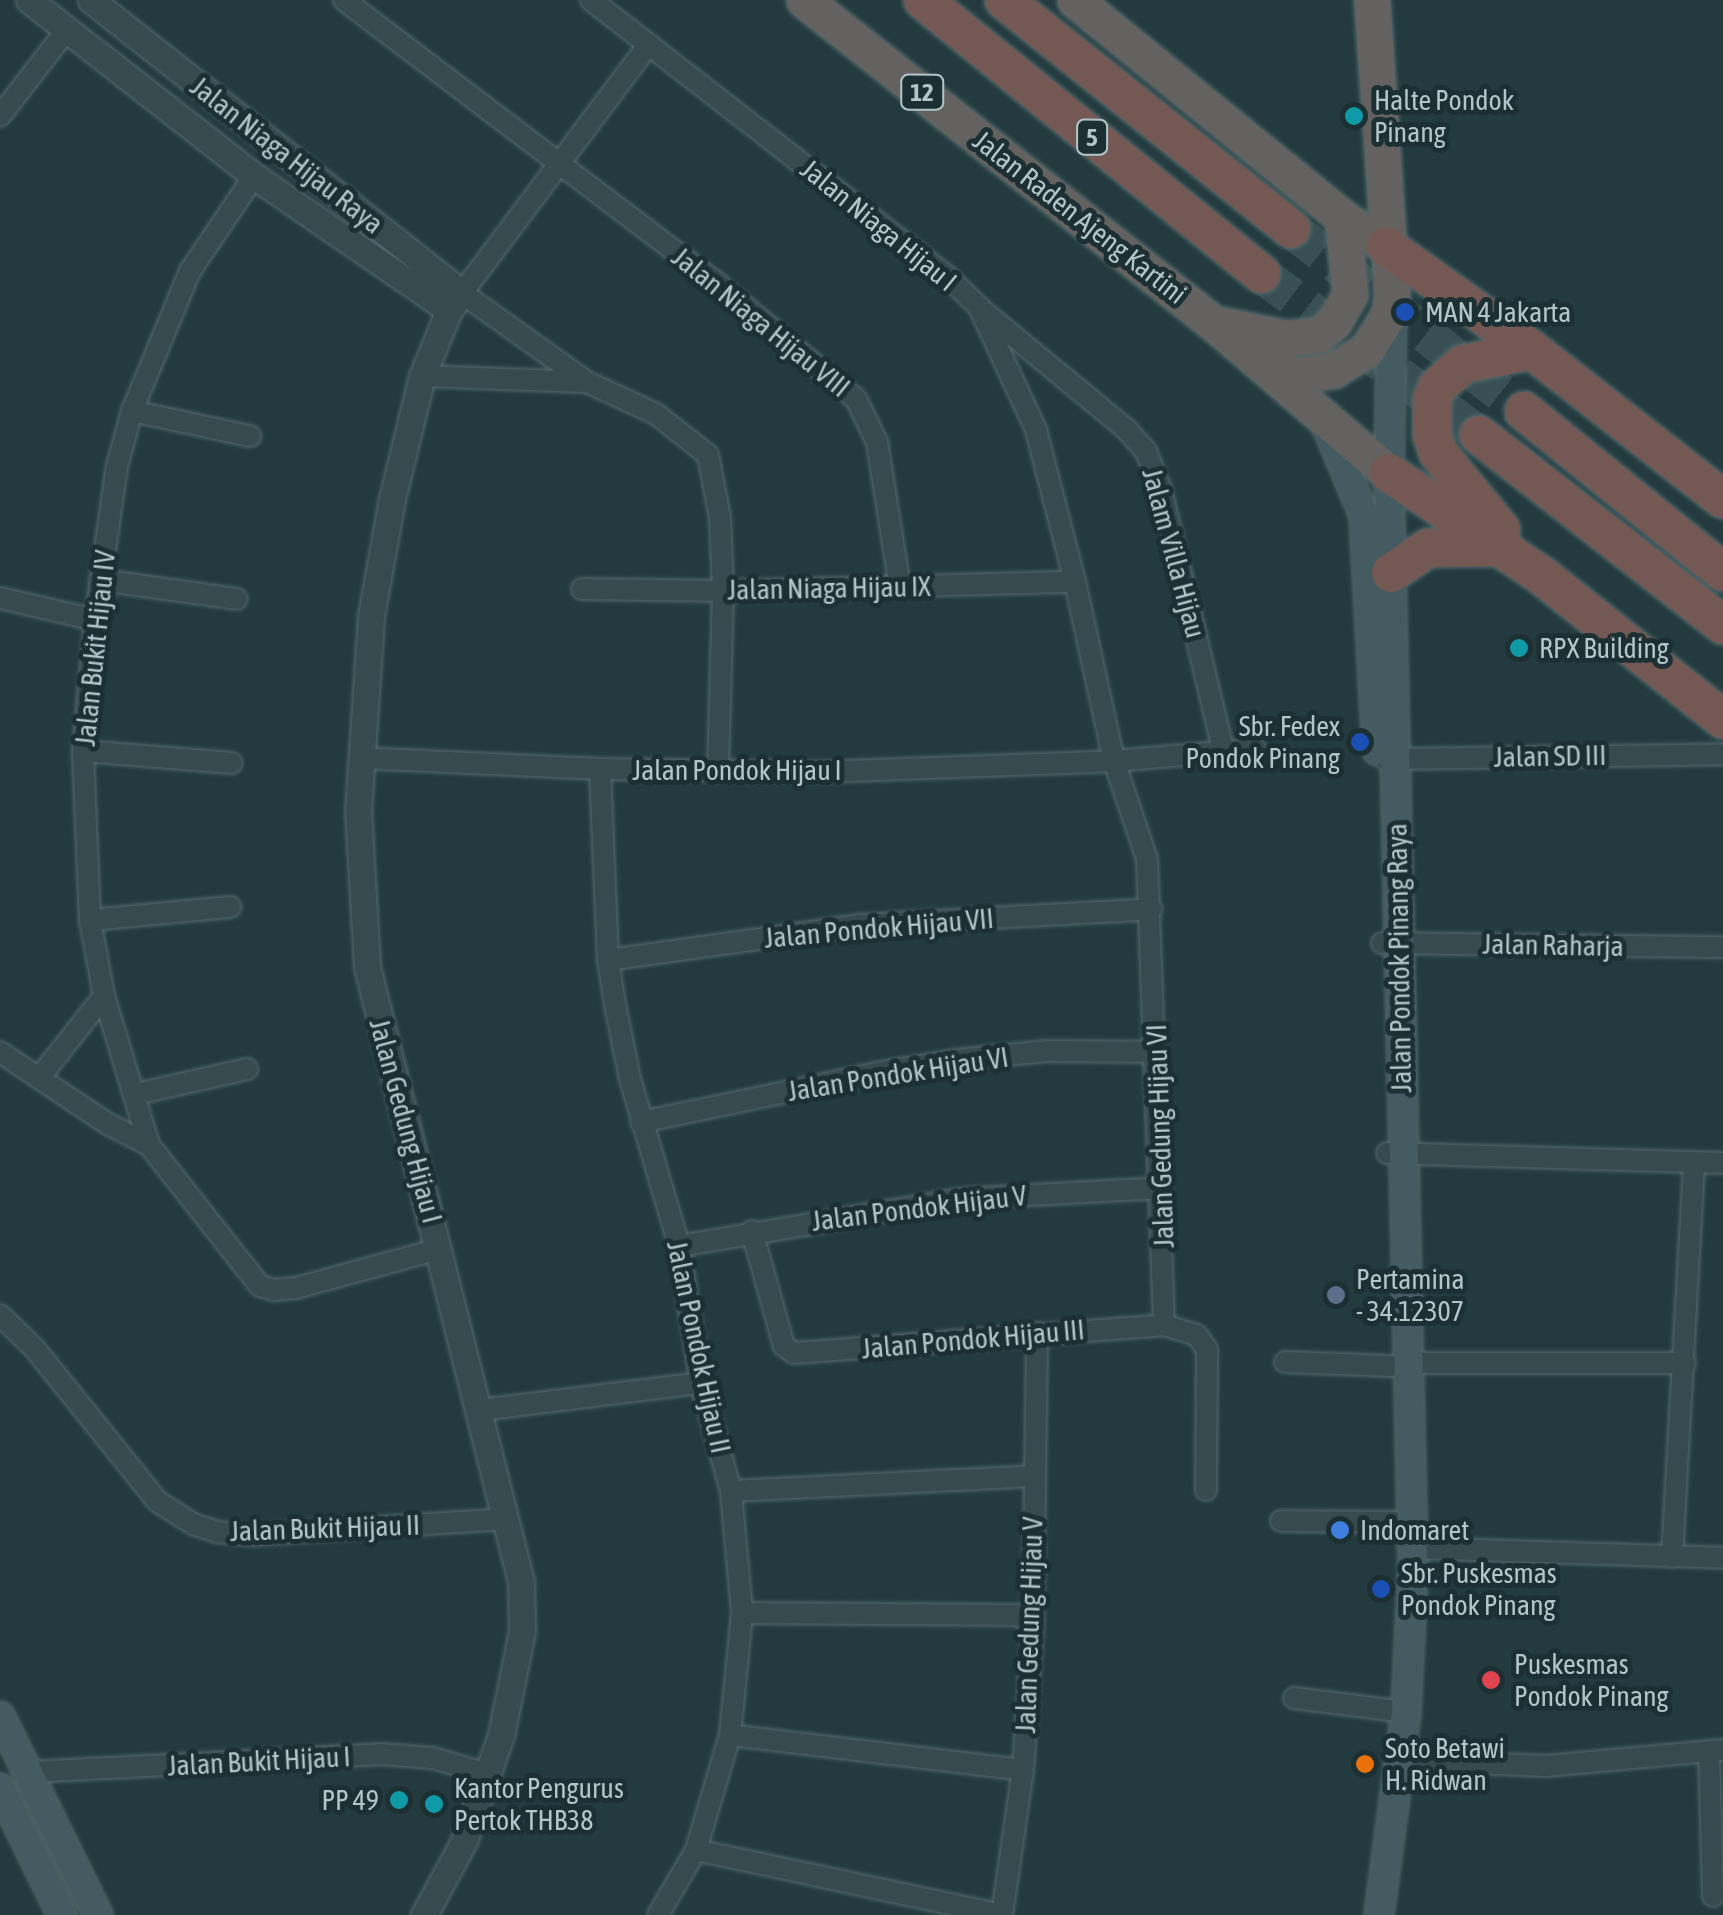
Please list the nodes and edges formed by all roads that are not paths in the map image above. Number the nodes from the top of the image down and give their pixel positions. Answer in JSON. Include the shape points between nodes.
{"nodes":[{"id":1,"x":29,"y":0,"type":"edge"},
{"id":2,"x":91,"y":0,"type":"edge"},
{"id":3,"x":344,"y":0,"type":"edge"},
{"id":4,"x":590,"y":0,"type":"edge"},
{"id":5,"x":804,"y":0,"type":"edge"},
{"id":6,"x":923,"y":0,"type":"edge"},
{"id":7,"x":1004,"y":0,"type":"edge"},
{"id":8,"x":1075,"y":0,"type":"edge"},
{"id":9,"x":1372,"y":0,"type":"edge"},
{"id":10,"x":68,"y":28,"type":"junction"},
{"id":11,"x":649,"y":44,"type":"junction"},
{"id":12,"x":179,"y":70,"type":"junction"},
{"id":13,"x":156,"y":98,"type":"junction"},
{"id":14,"x":0,"y":116,"type":"edge"},
{"id":15,"x":559,"y":164,"type":"junction"},
{"id":16,"x":254,"y":176,"type":"junction"},
{"id":17,"x":1342,"y":217,"type":"junction"},
{"id":18,"x":1291,"y":229,"type":"tunnel mouth"},
{"id":19,"x":1386,"y":246,"type":"junction"},
{"id":20,"x":1261,"y":274,"type":"tunnel mouth"},
{"id":21,"x":1392,"y":297,"type":"junction"},
{"id":22,"x":465,"y":303,"type":"junction"},
{"id":23,"x":978,"y":307,"type":"junction"},
{"id":24,"x":1212,"y":322,"type":"junction"},
{"id":25,"x":1532,"y":350,"type":"junction"},
{"id":26,"x":1259,"y":362,"type":"junction"},
{"id":27,"x":422,"y":376,"type":"junction"},
{"id":28,"x":587,"y":382,"type":"junction"},
{"id":29,"x":132,"y":411,"type":"junction"},
{"id":30,"x":1524,"y":411,"type":"tunnel mouth"},
{"id":31,"x":1324,"y":420,"type":"junction"},
{"id":32,"x":1479,"y":435,"type":"tunnel mouth"},
{"id":33,"x":250,"y":436,"type":"dead end"},
{"id":34,"x":1389,"y":473,"type":"junction"},
{"id":35,"x":1723,"y":499,"type":"edge"},
{"id":36,"x":1503,"y":547,"type":"junction"},
{"id":37,"x":1723,"y":572,"type":"edge"},
{"id":38,"x":1392,"y":573,"type":"junction"},
{"id":39,"x":1541,"y":575,"type":"junction"},
{"id":40,"x":100,"y":580,"type":"junction"},
{"id":41,"x":1076,"y":582,"type":"junction"},
{"id":42,"x":900,"y":587,"type":"junction"},
{"id":43,"x":582,"y":589,"type":"dead end"},
{"id":44,"x":724,"y":591,"type":"junction"},
{"id":45,"x":0,"y":598,"type":"edge"},
{"id":46,"x":237,"y":599,"type":"dead end"},
{"id":47,"x":94,"y":620,"type":"junction"},
{"id":48,"x":1723,"y":625,"type":"edge"},
{"id":49,"x":1383,"y":698,"type":"junction"},
{"id":50,"x":1723,"y":719,"type":"edge"},
{"id":51,"x":1254,"y":749,"type":"dead end"},
{"id":52,"x":83,"y":751,"type":"junction"},
{"id":53,"x":1224,"y":753,"type":"junction"},
{"id":54,"x":1723,"y":754,"type":"edge"},
{"id":55,"x":360,"y":758,"type":"junction"},
{"id":56,"x":1386,"y":759,"type":"junction"},
{"id":57,"x":1114,"y":761,"type":"junction"},
{"id":58,"x":232,"y":763,"type":"dead end"},
{"id":59,"x":600,"y":769,"type":"junction"},
{"id":60,"x":718,"y":772,"type":"junction"},
{"id":61,"x":230,"y":908,"type":"dead end"},
{"id":62,"x":1152,"y":909,"type":"junction"},
{"id":63,"x":90,"y":920,"type":"junction"},
{"id":64,"x":1390,"y":943,"type":"junction"},
{"id":65,"x":1723,"y":946,"type":"edge"},
{"id":66,"x":608,"y":960,"type":"junction"},
{"id":67,"x":104,"y":996,"type":"junction"},
{"id":68,"x":0,"y":1052,"type":"edge"},
{"id":69,"x":1158,"y":1052,"type":"junction"},
{"id":70,"x":248,"y":1069,"type":"dead end"},
{"id":71,"x":39,"y":1078,"type":"junction"},
{"id":72,"x":136,"y":1094,"type":"junction"},
{"id":73,"x":641,"y":1122,"type":"junction"},
{"id":74,"x":149,"y":1145,"type":"junction"},
{"id":75,"x":1396,"y":1153,"type":"junction"},
{"id":76,"x":1694,"y":1163,"type":"junction"},
{"id":77,"x":1723,"y":1163,"type":"edge"},
{"id":78,"x":1162,"y":1188,"type":"junction"},
{"id":79,"x":752,"y":1231,"type":"junction"},
{"id":80,"x":679,"y":1246,"type":"junction"},
{"id":81,"x":439,"y":1249,"type":"junction"},
{"id":82,"x":0,"y":1314,"type":"edge"},
{"id":83,"x":1164,"y":1325,"type":"junction"},
{"id":84,"x":1037,"y":1333,"type":"junction"},
{"id":85,"x":1284,"y":1362,"type":"dead end"},
{"id":86,"x":1684,"y":1363,"type":"junction"},
{"id":87,"x":1400,"y":1365,"type":"junction"},
{"id":88,"x":701,"y":1384,"type":"junction"},
{"id":89,"x":480,"y":1410,"type":"junction"},
{"id":90,"x":1034,"y":1476,"type":"junction"},
{"id":91,"x":1206,"y":1490,"type":"dead end"},
{"id":92,"x":731,"y":1491,"type":"junction"},
{"id":93,"x":506,"y":1519,"type":"junction"},
{"id":94,"x":1280,"y":1522,"type":"dead end"},
{"id":95,"x":1401,"y":1540,"type":"junction"},
{"id":96,"x":1672,"y":1558,"type":"junction"},
{"id":97,"x":1723,"y":1558,"type":"edge"},
{"id":98,"x":742,"y":1613,"type":"junction"},
{"id":99,"x":1032,"y":1624,"type":"junction"},
{"id":100,"x":1294,"y":1698,"type":"dead end"},
{"id":101,"x":1398,"y":1711,"type":"junction"},
{"id":102,"x":0,"y":1716,"type":"edge"},
{"id":103,"x":730,"y":1735,"type":"junction"},
{"id":104,"x":1716,"y":1751,"type":"edge"},
{"id":105,"x":1392,"y":1759,"type":"junction"},
{"id":106,"x":1023,"y":1770,"type":"junction"},
{"id":107,"x":29,"y":1772,"type":"junction"},
{"id":108,"x":487,"y":1774,"type":"junction"},
{"id":109,"x":0,"y":1788,"type":"edge"},
{"id":110,"x":696,"y":1850,"type":"junction"},
{"id":111,"x":1713,"y":1896,"type":"dead end"},
{"id":112,"x":62,"y":1915,"type":"edge"},
{"id":113,"x":98,"y":1915,"type":"edge"},
{"id":114,"x":424,"y":1915,"type":"edge"},
{"id":115,"x":658,"y":1915,"type":"edge"},
{"id":116,"x":1002,"y":1915,"type":"edge"},
{"id":117,"x":1363,"y":1915,"type":"edge"},
{"id":118,"x":1378,"y":1915,"type":"edge"}],
"edges":[{"from":1,"to":10,"type":"street","name":"Jalan Niaga Hijau Raya"},
{"from":2,"to":12,"type":"street","name":"Jalan Niaga Hijau Raya"},
{"from":3,"to":15,"type":"street","name":"Jalan Niaga Hijau VIII"},
{"from":4,"to":11,"type":"street","name":"Jalan Niaga Hijau I"},
{"from":5,"to":24,"type":"highway","name":"Jalan Raden Ajeng Kartini","number":"12"},
{"from":6,"to":20,"type":"highway","number":"5"},
{"from":7,"to":18,"type":"highway","number":"5"},
{"from":8,"to":17,"type":"highway"},
{"from":9,"to":19,"type":"highway","name":"Jalan Pondok Pinang Raya"},
{"from":10,"to":13,"type":"street","name":"Jalan Niaga Hijau Raya"},
{"from":10,"to":14,"type":"street"},
{"from":11,"to":15,"type":"street"},
{"from":11,"to":23,"type":"street","name":"Jalan Niaga Hijau I"},
{"from":12,"to":13,"type":"street"},
{"from":12,"to":22,"type":"street","name":"Jalan Niaga Hijau Raya"},
{"from":13,"to":16,"type":"street","name":"Jalan Niaga Hijau Raya"},
{"from":15,"to":22,"type":"street"},
{"from":15,"to":42,"type":"street","name":"Jalan Niaga Hijau VIII","via":[[856,399],[877,442]]},
{"from":16,"to":22,"type":"street","name":"Jalan Niaga Hijau Raya","via":[[368,255]]},
{"from":16,"to":29,"type":"street","name":"Jalan Bukit Hijau IV","via":[[190,271]]},
{"from":17,"to":19,"type":"highway"},
{"from":17,"to":24,"type":"highway","via":[[1350,294],[1319,335],[1286,338]]},
{"from":19,"to":21,"type":"highway","name":"Jalan Pondok Pinang Raya"},
{"from":19,"to":25,"type":"highway"},
{"from":21,"to":26,"type":"highway","name":"Jalan Raden Ajeng Kartini","number":"12","via":[[1367,349],[1334,370],[1296,375]]},
{"from":21,"to":34,"type":"main road","name":"Jalan Pondok Pinang Raya"},
{"from":22,"to":27,"type":"street","name":"Jalan Gedung Hijau I"},
{"from":22,"to":28,"type":"street"},
{"from":23,"to":41,"type":"street","name":"Jalan Niaga Hijau I","via":[[1036,430]]},
{"from":23,"to":53,"type":"street","name":"Jalam Villa Hijau","via":[[1146,451]]},
{"from":24,"to":26,"type":"highway","name":"Jalan Raden Ajeng Kartini","number":"12"},
{"from":25,"to":35,"type":"highway"},
{"from":25,"to":39,"type":"highway","via":[[1463,364],[1438,386],[1430,414],[1438,453],[1452,474]]},
{"from":26,"to":31,"type":"highway","name":"Jalan Raden Ajeng Kartini","number":"12"},
{"from":27,"to":28,"type":"street"},
{"from":27,"to":55,"type":"street","name":"Jalan Gedung Hijau I","via":[[371,616]]},
{"from":28,"to":44,"type":"street","via":[[656,414],[708,455]]},
{"from":29,"to":33,"type":"street"},
{"from":29,"to":40,"type":"street","name":"Jalan Bukit Hijau IV"},
{"from":30,"to":37,"type":"highway"},
{"from":31,"to":34,"type":"highway","name":"Jalan Raden Ajeng Kartini","number":"12"},
{"from":31,"to":49,"type":"main road","name":"Jalan Pondok Pinang Raya","via":[[1364,514]]},
{"from":32,"to":48,"type":"highway"},
{"from":34,"to":36,"type":"highway"},
{"from":34,"to":38,"type":"main road","name":"Jalan Pondok Pinang Raya"},
{"from":36,"to":38,"type":"highway","via":[[1428,548]]},
{"from":36,"to":39,"type":"highway"},
{"from":38,"to":49,"type":"main road","name":"Jalan Pondok Pinang Raya"},
{"from":39,"to":50,"type":"highway"},
{"from":40,"to":46,"type":"street"},
{"from":40,"to":47,"type":"street","name":"Jalan Bukit Hijau IV"},
{"from":41,"to":42,"type":"street","name":"Jalan Niaga Hijau IX"},
{"from":41,"to":57,"type":"street","name":"Jalan Niaga Hijau I"},
{"from":42,"to":44,"type":"street","name":"Jalan Niaga Hijau IX"},
{"from":43,"to":44,"type":"street","name":"Jalan Niaga Hijau IX"},
{"from":44,"to":60,"type":"street"},
{"from":45,"to":47,"type":"street"},
{"from":47,"to":52,"type":"street","name":"Jalan Bukit Hijau IV"},
{"from":49,"to":56,"type":"main road","name":"Jalan Pondok Pinang Raya"},
{"from":51,"to":53,"type":"street"},
{"from":52,"to":58,"type":"street"},
{"from":52,"to":63,"type":"street","name":"Jalan Bukit Hijau IV"},
{"from":53,"to":57,"type":"street"},
{"from":54,"to":56,"type":"street","name":"Jalan SD III"},
{"from":55,"to":59,"type":"street","name":"Jalan Pondok Hijau I"},
{"from":55,"to":81,"type":"street","name":"Jalan Gedung Hijau I","via":[[367,967]]},
{"from":56,"to":64,"type":"main road","name":"Jalan Pondok Pinang Raya"},
{"from":57,"to":60,"type":"street","name":"Jalan Pondok Hijau I"},
{"from":57,"to":62,"type":"street","name":"Jalan Gedung Hijau VI","via":[[1142,832]]},
{"from":59,"to":60,"type":"street","name":"Jalan Pondok Hijau I"},
{"from":59,"to":66,"type":"street","name":"Jalan Pondok Hijau II"},
{"from":61,"to":63,"type":"street"},
{"from":62,"to":66,"type":"street","name":"Jalan Pondok Hijau VII","via":[[860,924]]},
{"from":62,"to":69,"type":"street","name":"Jalan Gedung Hijau VI"},
{"from":63,"to":67,"type":"street","name":"Jalan Bukit Hijau IV"},
{"from":64,"to":65,"type":"street","name":"Jalan Raharja"},
{"from":64,"to":75,"type":"main road","name":"Jalan Pondok Pinang Raya"},
{"from":66,"to":73,"type":"street","name":"Jalan Pondok Hijau II"},
{"from":67,"to":71,"type":"street"},
{"from":67,"to":72,"type":"street","name":"Jalan Bukit Hijau IV"},
{"from":68,"to":71,"type":"street"},
{"from":69,"to":73,"type":"street","name":"Jalan Pondok Hijau VI","via":[[965,1059]]},
{"from":69,"to":78,"type":"street","name":"Jalan Gedung Hijau VI"},
{"from":70,"to":72,"type":"street"},
{"from":71,"to":74,"type":"street"},
{"from":72,"to":74,"type":"street","name":"Jalan Bukit Hijau IV"},
{"from":73,"to":80,"type":"street","name":"Jalan Pondok Hijau II"},
{"from":74,"to":81,"type":"street","via":[[260,1286],[296,1288]]},
{"from":75,"to":76,"type":"street"},
{"from":75,"to":87,"type":"main road","name":"Jalan Pondok Pinang Raya"},
{"from":76,"to":77,"type":"street"},
{"from":76,"to":86,"type":"street"},
{"from":78,"to":79,"type":"street","name":"Jalan Pondok Hijau V","via":[[1000,1194]]},
{"from":78,"to":83,"type":"street","name":"Jalan Gedung Hijau VI"},
{"from":79,"to":80,"type":"street","name":"Jalan Pondok Hijau V"},
{"from":79,"to":84,"type":"street","name":"Jalan Pondok Hijau III","via":[[784,1346],[800,1354]]},
{"from":80,"to":88,"type":"street","name":"Jalan Pondok Hijau II"},
{"from":81,"to":89,"type":"street","name":"Jalan Gedung Hijau I"},
{"from":82,"to":93,"type":"street","name":"Jalan Bukit Hijau II","via":[[157,1501],[193,1524],[252,1534]]},
{"from":83,"to":84,"type":"street","name":"Jalan Pondok Hijau III"},
{"from":83,"to":91,"type":"street","via":[[1197,1335],[1207,1350]]},
{"from":84,"to":90,"type":"street","name":"Jalan Gedung Hijau V"},
{"from":85,"to":87,"type":"street"},
{"from":86,"to":87,"type":"street"},
{"from":86,"to":96,"type":"street"},
{"from":87,"to":95,"type":"main road","name":"Jalan Pondok Pinang Raya"},
{"from":88,"to":89,"type":"street"},
{"from":88,"to":92,"type":"street","name":"Jalan Pondok Hijau II"},
{"from":89,"to":93,"type":"street","name":"Jalan Gedung Hijau I"},
{"from":90,"to":92,"type":"street"},
{"from":90,"to":99,"type":"street","name":"Jalan Gedung Hijau V"},
{"from":92,"to":98,"type":"street","name":"Jalan Pondok Hijau II"},
{"from":93,"to":108,"type":"street","name":"Jalan Gedung Hijau I","via":[[522,1582],[522,1631],[502,1735]]},
{"from":94,"to":95,"type":"street"},
{"from":95,"to":96,"type":"street"},
{"from":95,"to":101,"type":"main road","name":"Jalan Pondok Pinang Raya"},
{"from":96,"to":97,"type":"street"},
{"from":98,"to":99,"type":"street","via":[[1018,1615]]},
{"from":98,"to":103,"type":"street","name":"Jalan Pondok Hijau II"},
{"from":99,"to":106,"type":"street","name":"Jalan Gedung Hijau V"},
{"from":100,"to":101,"type":"street"},
{"from":101,"to":105,"type":"main road","name":"Jalan Pondok Pinang Raya"},
{"from":102,"to":107,"type":"main road"},
{"from":103,"to":106,"type":"street"},
{"from":103,"to":110,"type":"street","name":"Jalan Pondok Hijau II"},
{"from":104,"to":105,"type":"street","via":[[1530,1767]]},
{"from":104,"to":111,"type":"street"},
{"from":105,"to":117,"type":"main road","name":"Jalan Pondok Pinang Raya"},
{"from":105,"to":118,"type":"main road","name":"Jalan Pondok Pinang Raya"},
{"from":106,"to":116,"type":"street","name":"Jalan Gedung Hijau V"},
{"from":107,"to":108,"type":"street","name":"Jalan Bukit Hijau I","via":[[380,1754],[433,1758]]},
{"from":107,"to":113,"type":"main road"},
{"from":108,"to":114,"type":"street","name":"Jalan Gedung Hijau I","via":[[464,1841]]},
{"from":109,"to":112,"type":"main road"},
{"from":110,"to":115,"type":"street","name":"Jalan Pondok Hijau II"},
{"from":110,"to":116,"type":"street"}]}
